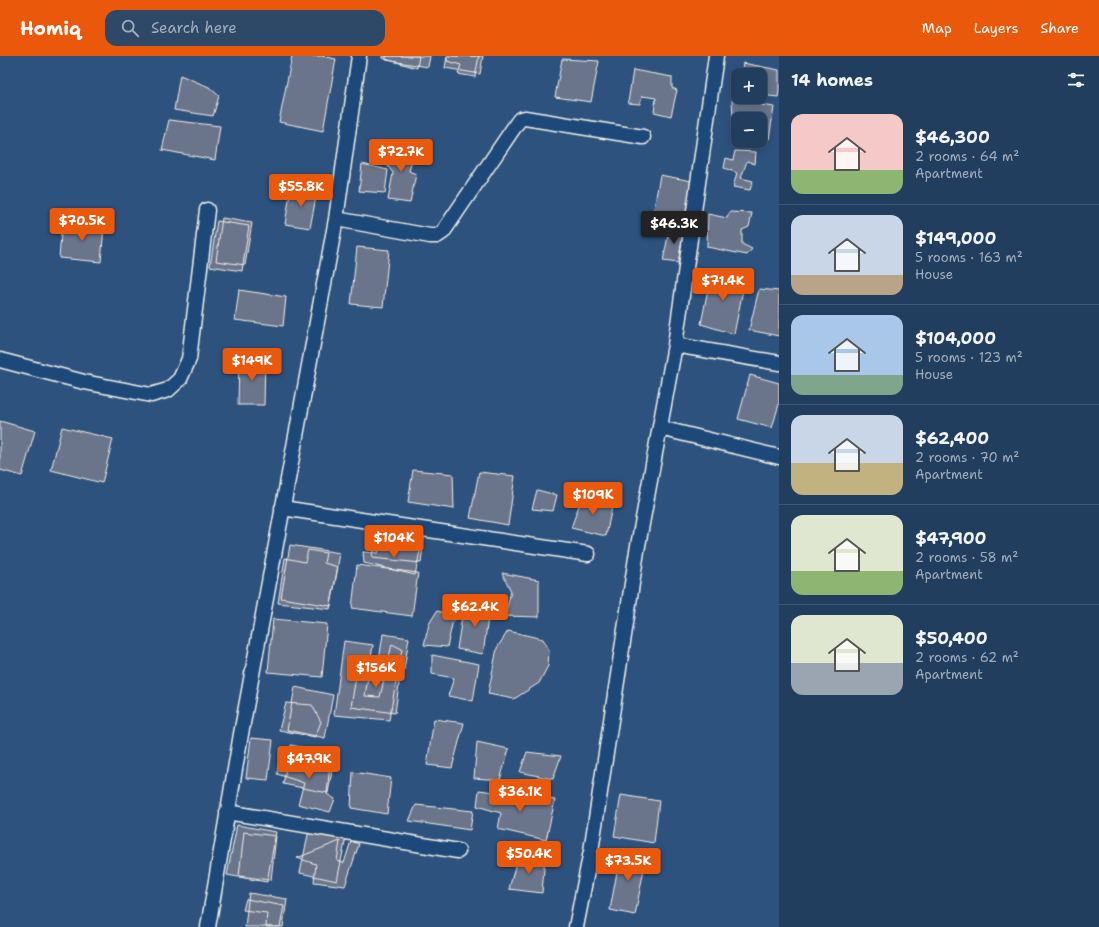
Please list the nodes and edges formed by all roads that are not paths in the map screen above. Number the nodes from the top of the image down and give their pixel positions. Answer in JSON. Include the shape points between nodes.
{"nodes":[{"id":1,"x":359,"y":56,"type":"edge"},
{"id":2,"x":716,"y":56,"type":"edge"},
{"id":3,"x":643,"y":137,"type":"dead end"},
{"id":4,"x":208,"y":210,"type":"dead end"},
{"id":5,"x":336,"y":219,"type":"junction"},
{"id":6,"x":675,"y":345,"type":"junction"},
{"id":7,"x":0,"y":360,"type":"edge"},
{"id":8,"x":779,"y":363,"type":"edge"},
{"id":9,"x":660,"y":428,"type":"junction"},
{"id":10,"x":779,"y":457,"type":"edge"},
{"id":11,"x":282,"y":508,"type":"junction"},
{"id":12,"x":588,"y":554,"type":"dead end"},
{"id":13,"x":227,"y":812,"type":"junction"},
{"id":14,"x":458,"y":851,"type":"dead end"},
{"id":15,"x":208,"y":927,"type":"edge"},
{"id":16,"x":576,"y":927,"type":"edge"}],
"edges":[{"from":1,"to":5,"type":"street"},
{"from":2,"to":6,"type":"street"},
{"from":3,"to":5,"type":"street","via":[[520,119],[443,232],[437,236]]},
{"from":4,"to":7,"type":"street","via":[[189,359],[180,379],[168,390],[151,395],[84,382]]},
{"from":5,"to":11,"type":"street"},
{"from":6,"to":8,"type":"street"},
{"from":6,"to":9,"type":"street"},
{"from":9,"to":10,"type":"street"},
{"from":9,"to":16,"type":"street","via":[[637,552]]},
{"from":11,"to":12,"type":"street"},
{"from":11,"to":13,"type":"street"},
{"from":13,"to":14,"type":"street"},
{"from":13,"to":15,"type":"street"}]}
